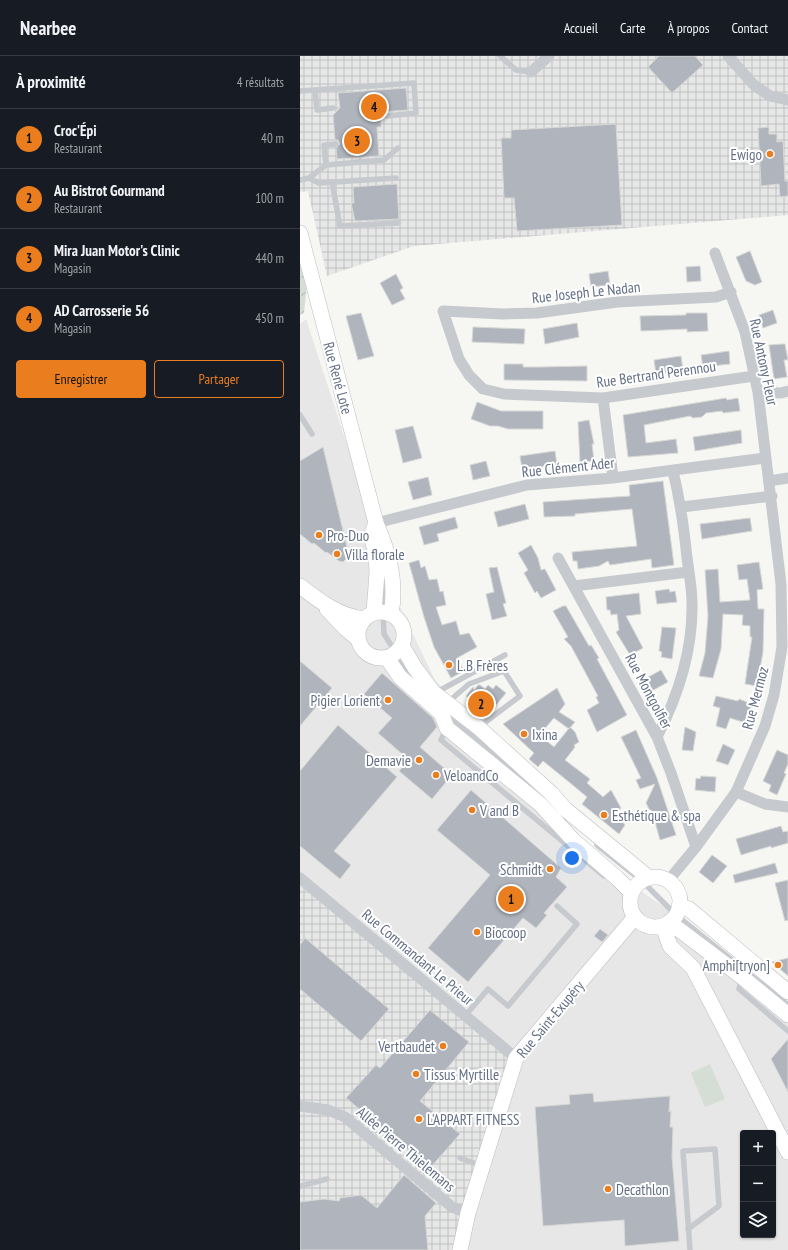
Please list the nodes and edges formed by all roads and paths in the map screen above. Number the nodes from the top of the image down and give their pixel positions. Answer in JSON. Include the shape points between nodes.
{"nodes":[{"id":1,"x":500,"y":56,"type":"edge"},
{"id":2,"x":549,"y":56,"type":"edge"},
{"id":3,"x":728,"y":56,"type":"edge"},
{"id":4,"x":532,"y":72,"type":"joint"},
{"id":5,"x":315,"y":90,"type":"junction"},
{"id":6,"x":300,"y":91,"type":"edge"},
{"id":7,"x":788,"y":100,"type":"edge"},
{"id":8,"x":334,"y":108,"type":"dead end"},
{"id":9,"x":387,"y":116,"type":"dead end"},
{"id":10,"x":336,"y":144,"type":"dead end"},
{"id":11,"x":398,"y":148,"type":"dead end"},
{"id":12,"x":326,"y":165,"type":"junction"},
{"id":13,"x":309,"y":178,"type":"junction"},
{"id":14,"x":396,"y":178,"type":"dead end"},
{"id":15,"x":300,"y":180,"type":"edge"},
{"id":16,"x":332,"y":182,"type":"junction"},
{"id":17,"x":398,"y":223,"type":"dead end"},
{"id":18,"x":300,"y":233,"type":"edge"},
{"id":19,"x":715,"y":253,"type":"dead end"},
{"id":20,"x":731,"y":292,"type":"junction"},
{"id":21,"x":444,"y":311,"type":"joint"},
{"id":22,"x":754,"y":376,"type":"junction"},
{"id":23,"x":788,"y":391,"type":"edge"},
{"id":24,"x":758,"y":392,"type":"junction"},
{"id":25,"x":603,"y":398,"type":"junction"},
{"id":26,"x":300,"y":415,"type":"edge"},
{"id":27,"x":312,"y":434,"type":"dead end"},
{"id":28,"x":765,"y":458,"type":"junction"},
{"id":29,"x":673,"y":471,"type":"junction"},
{"id":30,"x":613,"y":478,"type":"junction"},
{"id":31,"x":788,"y":478,"type":"edge"},
{"id":32,"x":769,"y":481,"type":"junction"},
{"id":33,"x":772,"y":496,"type":"junction"},
{"id":34,"x":682,"y":507,"type":"junction"},
{"id":35,"x":376,"y":523,"type":"junction"},
{"id":36,"x":558,"y":558,"type":"dead end"},
{"id":37,"x":688,"y":572,"type":"junction"},
{"id":38,"x":300,"y":586,"type":"edge"},
{"id":39,"x":574,"y":586,"type":"junction"},
{"id":40,"x":323,"y":603,"type":"junction"},
{"id":41,"x":379,"y":616,"type":"junction"},
{"id":42,"x":358,"y":639,"type":"junction"},
{"id":43,"x":395,"y":653,"type":"junction"},
{"id":44,"x":505,"y":655,"type":"dead end"},
{"id":45,"x":434,"y":693,"type":"junction"},
{"id":46,"x":446,"y":703,"type":"junction"},
{"id":47,"x":478,"y":727,"type":"junction"},
{"id":48,"x":657,"y":737,"type":"junction"},
{"id":49,"x":539,"y":792,"type":"junction"},
{"id":50,"x":736,"y":792,"type":"junction"},
{"id":51,"x":788,"y":807,"type":"edge"},
{"id":52,"x":566,"y":814,"type":"junction"},
{"id":53,"x":592,"y":841,"type":"dead end"},
{"id":54,"x":696,"y":846,"type":"junction"},
{"id":55,"x":300,"y":878,"type":"edge"},
{"id":56,"x":645,"y":879,"type":"junction"},
{"id":57,"x":668,"y":881,"type":"junction"},
{"id":58,"x":631,"y":892,"type":"junction"},
{"id":59,"x":557,"y":906,"type":"dead end"},
{"id":60,"x":635,"y":917,"type":"junction"},
{"id":61,"x":672,"y":917,"type":"junction"},
{"id":62,"x":742,"y":977,"type":"junction"},
{"id":63,"x":788,"y":992,"type":"edge"},
{"id":64,"x":788,"y":1005,"type":"edge"},
{"id":65,"x":788,"y":1015,"type":"edge"},
{"id":66,"x":465,"y":1016,"type":"junction"},
{"id":67,"x":788,"y":1031,"type":"edge"},
{"id":68,"x":516,"y":1058,"type":"junction"},
{"id":69,"x":300,"y":1106,"type":"edge"},
{"id":70,"x":788,"y":1152,"type":"edge"},
{"id":71,"x":460,"y":1158,"type":"dead end"},
{"id":72,"x":483,"y":1166,"type":"junction"},
{"id":73,"x":327,"y":1179,"type":"dead end"},
{"id":74,"x":300,"y":1186,"type":"edge"},
{"id":75,"x":468,"y":1213,"type":"junction"},
{"id":76,"x":688,"y":1229,"type":"junction"},
{"id":77,"x":460,"y":1250,"type":"edge"},
{"id":78,"x":690,"y":1250,"type":"edge"}],
"edges":[{"from":1,"to":4,"type":"lane","via":[[516,70]]},
{"from":2,"to":4,"type":"street"},
{"from":3,"to":7,"type":"street","via":[[754,85],[770,96]]},
{"from":5,"to":6,"type":"lane"},
{"from":5,"to":8,"type":"lane","via":[[317,110]]},
{"from":5,"to":9,"type":"lane","via":[[414,83],[416,113]]},
{"from":10,"to":12,"type":"lane","via":[[324,145]]},
{"from":11,"to":12,"type":"lane","via":[[384,160]]},
{"from":12,"to":13,"type":"lane"},
{"from":13,"to":15,"type":"lane"},
{"from":13,"to":16,"type":"lane","via":[[319,183]]},
{"from":14,"to":16,"type":"lane"},
{"from":16,"to":17,"type":"lane","via":[[340,226]]},
{"from":18,"to":35,"type":"main road","name":"Rue René Lote"},
{"from":19,"to":20,"type":"street","name":"Rue Antony Fleur"},
{"from":20,"to":21,"type":"street","name":"Rue Joseph Le Nadan","via":[[716,297],[617,302],[537,313]]},
{"from":20,"to":22,"type":"street","name":"Rue Antony Fleur","via":[[745,332]]},
{"from":21,"to":25,"type":"street","name":"Rue Bertrand Perennou","via":[[459,359],[469,375],[483,389],[504,394]]},
{"from":22,"to":24,"type":"street","name":"Rue Antony Fleur"},
{"from":22,"to":25,"type":"street","name":"Rue Bertrand Perennou"},
{"from":23,"to":24,"type":"street"},
{"from":24,"to":28,"type":"street","name":"Rue Antony Fleur"},
{"from":25,"to":30,"type":"street"},
{"from":26,"to":27,"type":"lane"},
{"from":28,"to":29,"type":"street","name":"Rue Clément Ader"},
{"from":28,"to":32,"type":"street","name":"Rue Antony Fleur"},
{"from":29,"to":30,"type":"street","name":"Rue Clément Ader"},
{"from":29,"to":34,"type":"street"},
{"from":30,"to":35,"type":"street","name":"Rue Clément Ader","via":[[527,485]]},
{"from":31,"to":32,"type":"street"},
{"from":32,"to":33,"type":"street","name":"Rue Antony Fleur"},
{"from":33,"to":34,"type":"street"},
{"from":33,"to":50,"type":"street","name":"Rue Mermoz","via":[[781,584],[782,647],[774,695],[765,726]]},
{"from":34,"to":37,"type":"street"},
{"from":35,"to":41,"type":"main road","name":"Rue René Lote","via":[[371,536],[376,554]]},
{"from":36,"to":39,"type":"street","name":"Rue Montgolfier"},
{"from":37,"to":39,"type":"street"},
{"from":37,"to":48,"type":"street","via":[[692,603],[689,641],[681,681]]},
{"from":38,"to":40,"type":"main road"},
{"from":39,"to":48,"type":"street","name":"Rue Montgolfier"},
{"from":40,"to":41,"type":"main road","via":[[352,617]]},
{"from":40,"to":42,"type":"main road"},
{"from":41,"to":42,"type":"main road","name":"Rue René Lote","via":[[358,628]]},
{"from":41,"to":43,"type":"lane","via":[[384,634]]},
{"from":41,"to":43,"type":"main road","via":[[399,619],[403,628],[404,637]]},
{"from":42,"to":43,"type":"main road","via":[[361,648],[377,658]]},
{"from":43,"to":45,"type":"main road","via":[[415,668]]},
{"from":43,"to":49,"type":"lane","via":[[420,688]]},
{"from":43,"to":58,"type":"main road","via":[[400,677],[441,713],[447,728],[540,804],[574,841]]},
{"from":44,"to":45,"type":"lane"},
{"from":45,"to":46,"type":"main road"},
{"from":46,"to":47,"type":"main road"},
{"from":46,"to":47,"type":"lane","via":[[469,684],[504,671],[520,696]]},
{"from":47,"to":52,"type":"main road","via":[[551,793]]},
{"from":48,"to":54,"type":"street","name":"Rue Montgolfier"},
{"from":49,"to":52,"type":"lane"},
{"from":49,"to":52,"type":"lane","via":[[552,807]]},
{"from":50,"to":51,"type":"street","via":[[765,804]]},
{"from":50,"to":54,"type":"street","name":"Rue Mermoz"},
{"from":52,"to":56,"type":"main road"},
{"from":53,"to":56,"type":"lane"},
{"from":54,"to":57,"type":"street","name":"Rue Mermoz"},
{"from":55,"to":66,"type":"street","name":"Rue Commandant Le Prieur"},
{"from":56,"to":57,"type":"main road","via":[[656,877]]},
{"from":56,"to":58,"type":"main road"},
{"from":56,"to":61,"type":"lane"},
{"from":57,"to":61,"type":"main road","via":[[678,892]]},
{"from":58,"to":60,"type":"main road","via":[[630,905]]},
{"from":59,"to":66,"type":"lane","via":[[577,924],[508,1006],[488,989]]},
{"from":60,"to":61,"type":"main road","via":[[648,926]]},
{"from":60,"to":68,"type":"main road","name":"Rue Saint-Exupéry"},
{"from":61,"to":62,"type":"main road"},
{"from":61,"to":63,"type":"main road","via":[[689,909]]},
{"from":61,"to":64,"type":"lane"},
{"from":61,"to":70,"type":"main road","via":[[670,946],[694,968]]},
{"from":62,"to":65,"type":"main road"},
{"from":62,"to":67,"type":"lane","via":[[739,989]]},
{"from":66,"to":68,"type":"street","name":"Rue Commandant Le Prieur"},
{"from":68,"to":72,"type":"main road","name":"Rue Saint-Exupéry"},
{"from":69,"to":75,"type":"street","name":"Allée Pierre Thielemans","via":[[328,1110],[344,1117],[452,1207]]},
{"from":71,"to":72,"type":"lane"},
{"from":72,"to":75,"type":"main road","name":"Rue Saint-Exupéry"},
{"from":73,"to":74,"type":"lane"},
{"from":75,"to":77,"type":"main road","name":"Rue Saint-Exupéry"},
{"from":76,"to":76,"type":"lane","via":[[683,1151],[715,1149],[719,1206]]},
{"from":76,"to":78,"type":"lane"}]}
